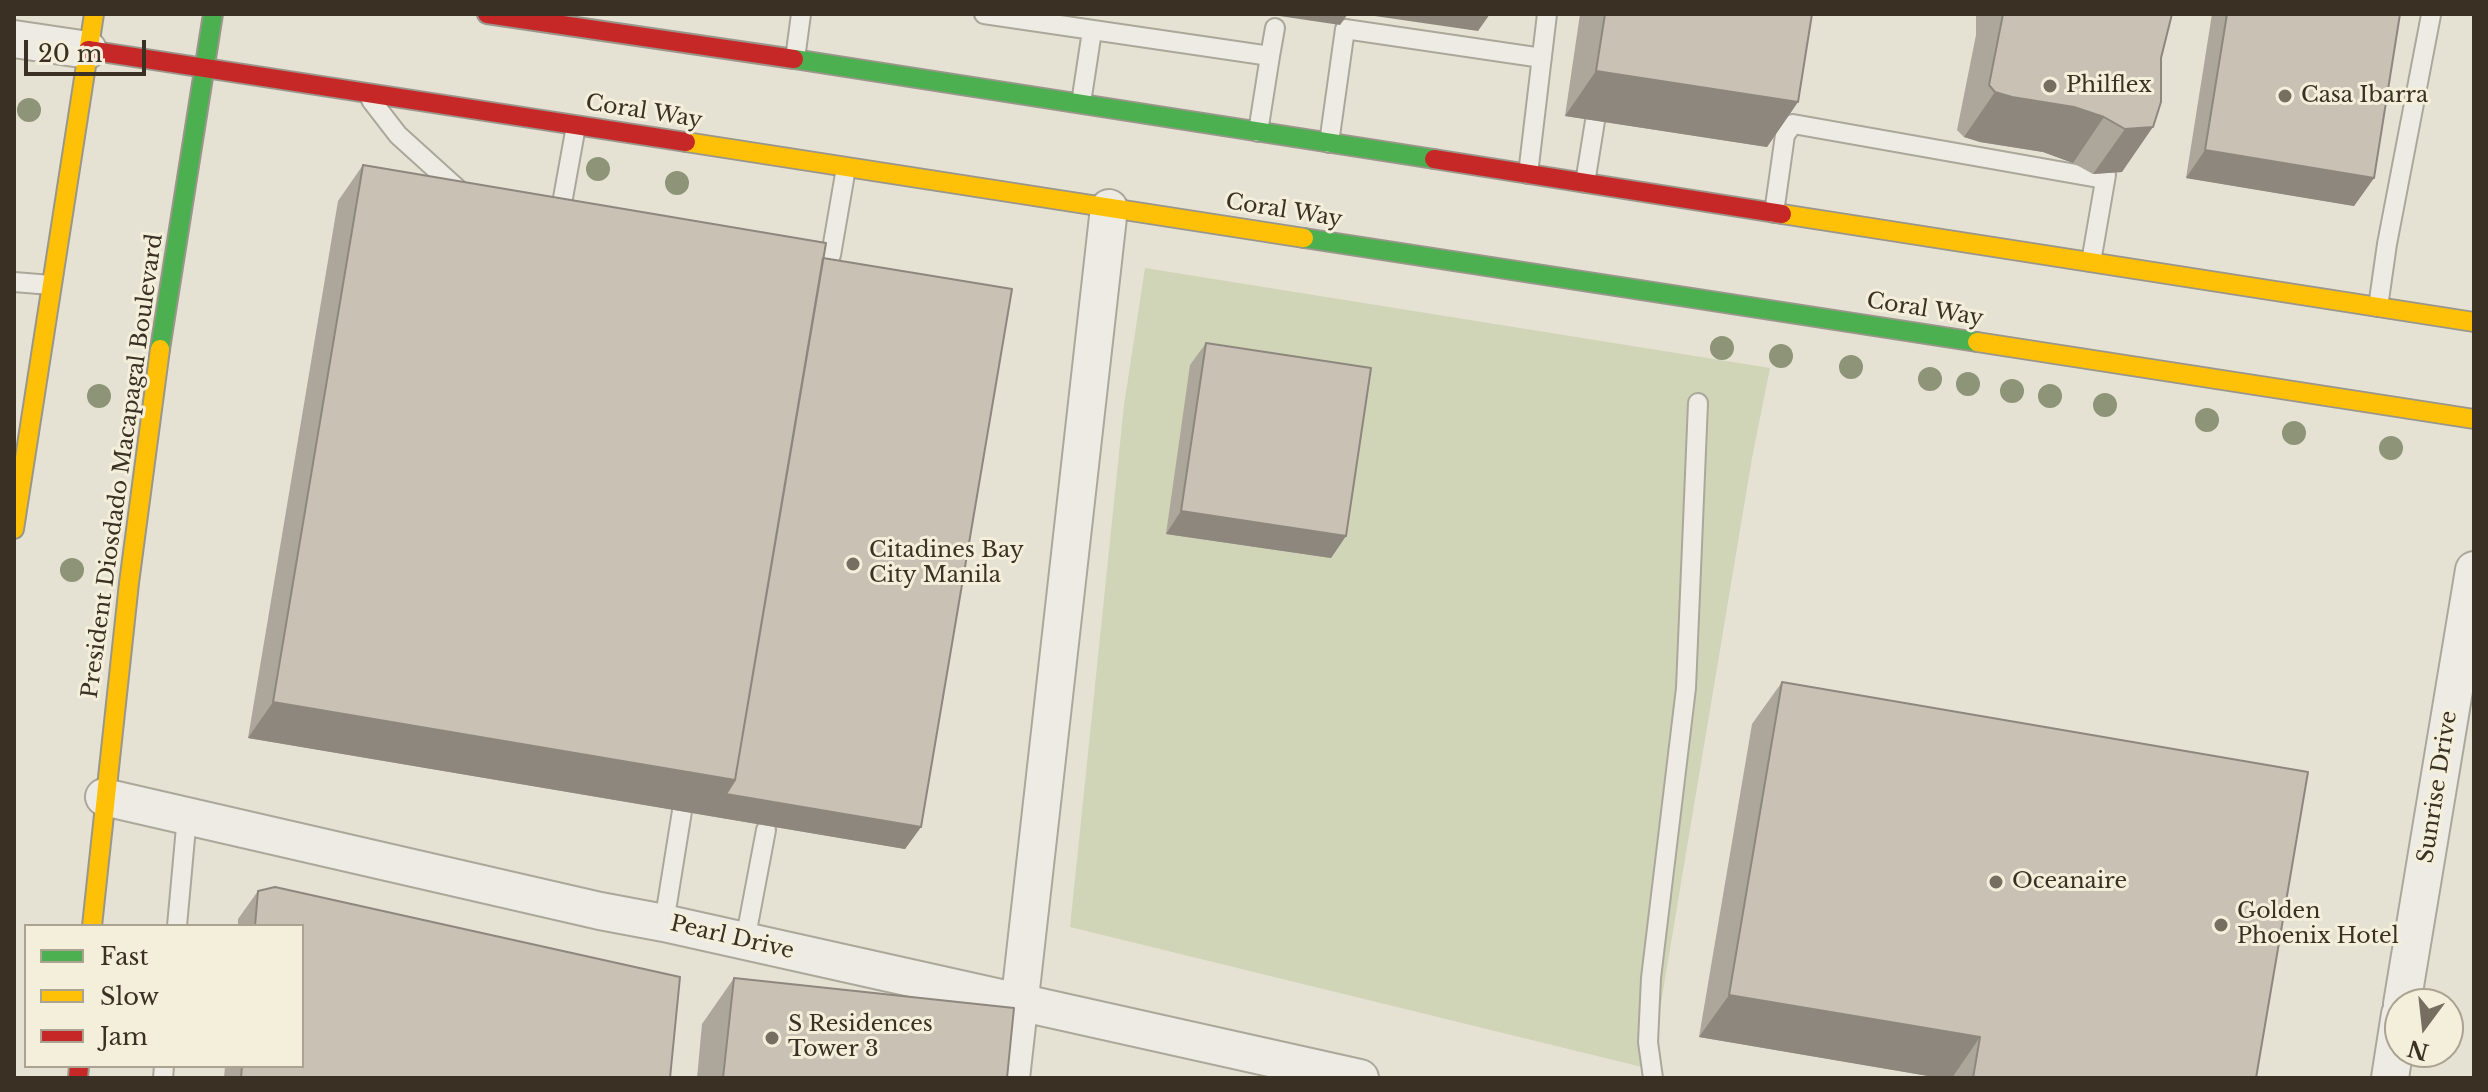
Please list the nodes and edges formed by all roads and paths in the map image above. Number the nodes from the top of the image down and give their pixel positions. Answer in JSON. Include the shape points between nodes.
{"nodes":[{"id":1,"x":94,"y":14,"type":"edge"},
{"id":2,"x":213,"y":14,"type":"edge"},
{"id":3,"x":487,"y":14,"type":"edge"},
{"id":4,"x":801,"y":14,"type":"edge"},
{"id":5,"x":984,"y":14,"type":"edge"},
{"id":6,"x":1547,"y":14,"type":"edge"},
{"id":7,"x":2431,"y":15,"type":"edge"},
{"id":8,"x":1275,"y":28,"type":"dead end"},
{"id":9,"x":1092,"y":31,"type":"junction"},
{"id":10,"x":14,"y":39,"type":"edge"},
{"id":11,"x":88,"y":50,"type":"junction"},
{"id":12,"x":1270,"y":56,"type":"junction"},
{"id":13,"x":1542,"y":58,"type":"junction"},
{"id":14,"x":795,"y":59,"type":"junction"},
{"id":15,"x":203,"y":68,"type":"junction"},
{"id":16,"x":365,"y":93,"type":"junction"},
{"id":17,"x":1081,"y":104,"type":"junction"},
{"id":18,"x":1595,"y":121,"type":"edge"},
{"id":19,"x":576,"y":126,"type":"junction"},
{"id":20,"x":1258,"y":132,"type":"junction"},
{"id":21,"x":1329,"y":143,"type":"junction"},
{"id":22,"x":846,"y":168,"type":"junction"},
{"id":23,"x":1528,"y":174,"type":"junction"},
{"id":24,"x":1585,"y":183,"type":"junction"},
{"id":25,"x":490,"y":197,"type":"edge"},
{"id":26,"x":1109,"y":208,"type":"junction"},
{"id":27,"x":561,"y":209,"type":"edge"},
{"id":28,"x":1774,"y":213,"type":"junction"},
{"id":29,"x":791,"y":248,"type":"edge"},
{"id":30,"x":2091,"y":262,"type":"junction"},
{"id":31,"x":14,"y":282,"type":"edge"},
{"id":32,"x":51,"y":285,"type":"junction"},
{"id":33,"x":2378,"y":307,"type":"junction"},
{"id":34,"x":2474,"y":322,"type":"edge"},
{"id":35,"x":1698,"y":403,"type":"dead end"},
{"id":36,"x":2474,"y":419,"type":"edge"},
{"id":37,"x":14,"y":529,"type":"edge"},
{"id":38,"x":2474,"y":570,"type":"edge"},
{"id":39,"x":104,"y":797,"type":"junction"},
{"id":40,"x":682,"y":811,"type":"edge"},
{"id":41,"x":187,"y":816,"type":"junction"},
{"id":42,"x":766,"y":830,"type":"edge"},
{"id":43,"x":664,"y":923,"type":"junction"},
{"id":44,"x":92,"y":924,"type":"edge"},
{"id":45,"x":177,"y":924,"type":"edge"},
{"id":46,"x":745,"y":941,"type":"junction"},
{"id":47,"x":2405,"y":988,"type":"edge"},
{"id":48,"x":1019,"y":1003,"type":"junction"},
{"id":49,"x":1011,"y":1078,"type":"edge"},
{"id":50,"x":1360,"y":1078,"type":"edge"},
{"id":51,"x":1653,"y":1078,"type":"edge"}],
"edges":[{"from":1,"to":11,"type":"street"},
{"from":2,"to":15,"type":"street","name":"President Diosdado Macapagal Boulevard"},
{"from":3,"to":14,"type":"street"},
{"from":4,"to":14,"type":"lane"},
{"from":5,"to":9,"type":"lane"},
{"from":6,"to":13,"type":"lane"},
{"from":7,"to":33,"type":"lane"},
{"from":8,"to":12,"type":"lane"},
{"from":9,"to":12,"type":"lane"},
{"from":9,"to":17,"type":"lane"},
{"from":10,"to":11,"type":"street"},
{"from":11,"to":15,"type":"street","name":"Coral Way"},
{"from":11,"to":32,"type":"street"},
{"from":12,"to":20,"type":"lane"},
{"from":13,"to":21,"type":"lane","via":[[1345,29]]},
{"from":13,"to":23,"type":"lane"},
{"from":14,"to":17,"type":"street"},
{"from":15,"to":16,"type":"street","name":"Coral Way"},
{"from":15,"to":39,"type":"street","name":"President Diosdado Macapagal Boulevard","via":[[153,405]]},
{"from":16,"to":19,"type":"street","name":"Coral Way"},
{"from":16,"to":25,"type":"lane","via":[[398,135],[461,192]]},
{"from":17,"to":20,"type":"street"},
{"from":18,"to":24,"type":"lane"},
{"from":19,"to":22,"type":"street","name":"Coral Way"},
{"from":19,"to":27,"type":"lane"},
{"from":20,"to":21,"type":"street"},
{"from":21,"to":23,"type":"street"},
{"from":22,"to":26,"type":"street","name":"Coral Way"},
{"from":22,"to":29,"type":"lane","via":[[830,264]]},
{"from":23,"to":24,"type":"street"},
{"from":24,"to":28,"type":"street"},
{"from":26,"to":36,"type":"street","name":"Coral Way"},
{"from":26,"to":48,"type":"street"},
{"from":28,"to":30,"type":"street"},
{"from":28,"to":30,"type":"lane","via":[[1785,135],[1793,124],[2105,177]]},
{"from":30,"to":33,"type":"street"},
{"from":31,"to":32,"type":"lane"},
{"from":32,"to":37,"type":"street"},
{"from":33,"to":34,"type":"street"},
{"from":35,"to":51,"type":"lane","via":[[1686,688],[1651,978],[1648,1042]]},
{"from":38,"to":47,"type":"street","name":"Sunrise Drive"},
{"from":39,"to":41,"type":"street","name":"Pearl Drive"},
{"from":39,"to":44,"type":"street","name":"President Diosdado Macapagal Boulevard"},
{"from":40,"to":43,"type":"lane"},
{"from":41,"to":43,"type":"street","name":"Pearl Drive"},
{"from":41,"to":45,"type":"lane"},
{"from":42,"to":46,"type":"lane"},
{"from":43,"to":46,"type":"street","name":"Pearl Drive"},
{"from":46,"to":48,"type":"street","name":"Pearl Drive"},
{"from":48,"to":49,"type":"street"},
{"from":48,"to":50,"type":"street","name":"Pearl Drive"}]}
